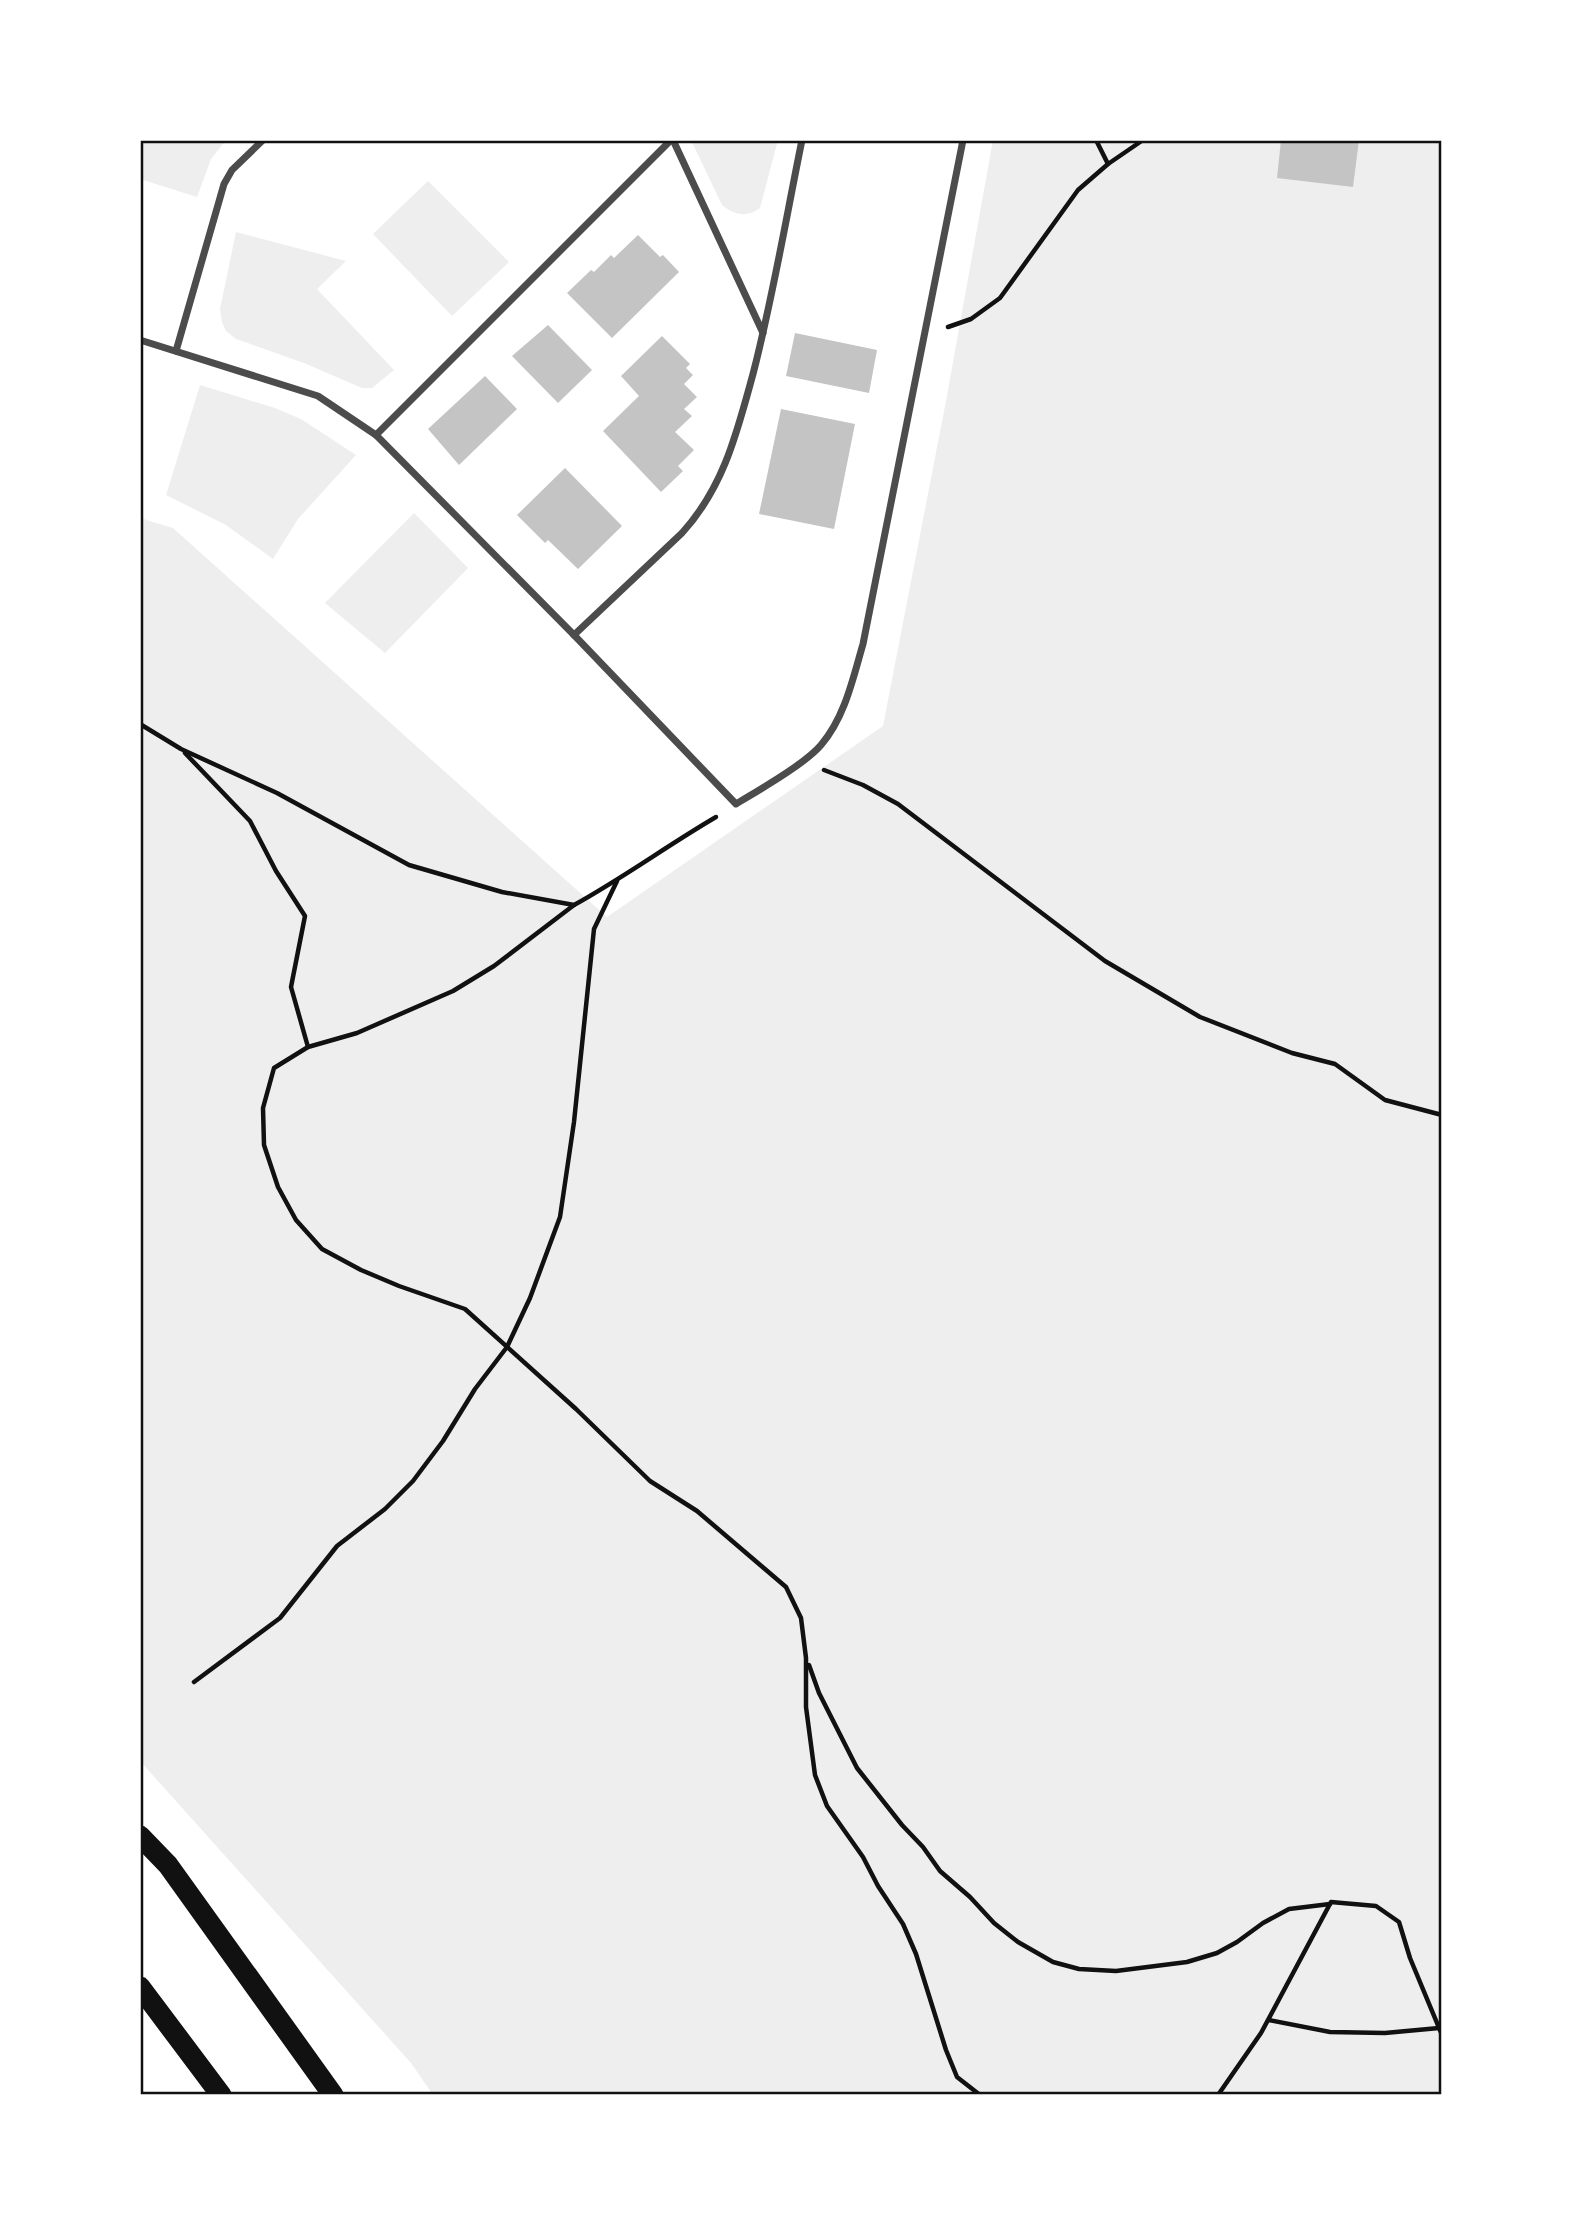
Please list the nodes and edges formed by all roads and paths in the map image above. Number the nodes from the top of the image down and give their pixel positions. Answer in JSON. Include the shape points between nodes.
{"nodes":[{"id":1,"x":263,"y":140,"type":"edge"},
{"id":2,"x":672,"y":140,"type":"edge"},
{"id":3,"x":802,"y":140,"type":"edge"},
{"id":4,"x":963,"y":140,"type":"edge"},
{"id":5,"x":1096,"y":140,"type":"edge"},
{"id":6,"x":1143,"y":140,"type":"edge"},
{"id":7,"x":1108,"y":164,"type":"junction"},
{"id":8,"x":764,"y":334,"type":"junction"},
{"id":9,"x":924,"y":334,"type":"junction"},
{"id":10,"x":140,"y":340,"type":"edge"},
{"id":11,"x":176,"y":351,"type":"junction"},
{"id":12,"x":376,"y":435,"type":"junction"},
{"id":13,"x":574,"y":635,"type":"junction"},
{"id":14,"x":140,"y":724,"type":"edge"},
{"id":15,"x":181,"y":749,"type":"junction"},
{"id":16,"x":800,"y":762,"type":"junction"},
{"id":17,"x":736,"y":804,"type":"junction"},
{"id":18,"x":617,"y":881,"type":"junction"},
{"id":19,"x":574,"y":905,"type":"junction"},
{"id":20,"x":308,"y":1047,"type":"junction"},
{"id":21,"x":1442,"y":1115,"type":"edge"},
{"id":22,"x":507,"y":1347,"type":"junction"},
{"id":23,"x":806,"y":1658,"type":"junction"},
{"id":24,"x":194,"y":1682,"type":"dead end"},
{"id":25,"x":140,"y":1836,"type":"edge"},
{"id":26,"x":1330,"y":1904,"type":"junction"},
{"id":27,"x":140,"y":1987,"type":"edge"},
{"id":28,"x":1269,"y":2020,"type":"junction"},
{"id":29,"x":1439,"y":2028,"type":"junction"},
{"id":30,"x":1442,"y":2035,"type":"edge"},
{"id":31,"x":221,"y":2095,"type":"edge"},
{"id":32,"x":333,"y":2095,"type":"edge"},
{"id":33,"x":980,"y":2095,"type":"edge"},
{"id":34,"x":1218,"y":2095,"type":"edge"}],
"edges":[{"from":1,"to":11,"type":"street","via":[[224,184]]},
{"from":2,"to":8,"type":"street"},
{"from":2,"to":12,"type":"street"},
{"from":3,"to":8,"type":"street"},
{"from":4,"to":9,"type":"street"},
{"from":5,"to":7,"type":"path"},
{"from":6,"to":7,"type":"path"},
{"from":7,"to":9,"type":"path","via":[[1078,190],[1000,298],[971,319]]},
{"from":8,"to":13,"type":"street","via":[[732,448],[707,502],[682,533]]},
{"from":9,"to":16,"type":"street","via":[[849,692],[820,746]]},
{"from":10,"to":11,"type":"street"},
{"from":11,"to":12,"type":"street","via":[[318,396]]},
{"from":12,"to":13,"type":"street"},
{"from":13,"to":17,"type":"street"},
{"from":14,"to":15,"type":"path"},
{"from":15,"to":19,"type":"path","via":[[278,793],[409,865],[502,892]]},
{"from":15,"to":20,"type":"path","via":[[250,821],[305,916],[291,987]]},
{"from":16,"to":17,"type":"street"},
{"from":16,"to":21,"type":"path","via":[[863,785],[898,804],[1105,961],[1200,1017],[1292,1053],[1335,1064],[1385,1100]]},
{"from":17,"to":18,"type":"path"},
{"from":18,"to":19,"type":"path"},
{"from":18,"to":22,"type":"path","via":[[594,929],[560,1217]]},
{"from":19,"to":20,"type":"path","via":[[495,966],[453,990],[357,1033]]},
{"from":20,"to":22,"type":"path","via":[[274,1068],[263,1108],[264,1145],[278,1187],[296,1220],[322,1249],[399,1286],[465,1309]]},
{"from":22,"to":23,"type":"path","via":[[650,1481],[697,1511],[786,1587],[802,1618]]},
{"from":22,"to":24,"type":"path","via":[[413,1481],[337,1546],[280,1618]]},
{"from":23,"to":26,"type":"path","via":[[818,1693],[858,1769],[902,1825],[940,1871],[994,1923],[1053,1962],[1116,1971],[1187,1962],[1216,1953],[1289,1909]]},
{"from":23,"to":33,"type":"path","via":[[810,1744],[823,1796],[903,1924],[957,2077]]},
{"from":25,"to":32,"type":"highway","via":[[167,1865]]},
{"from":26,"to":28,"type":"path"},
{"from":26,"to":29,"type":"path","via":[[1376,1906],[1399,1922]]},
{"from":27,"to":31,"type":"highway"},
{"from":28,"to":29,"type":"path","via":[[1330,2032]]},
{"from":28,"to":34,"type":"path"},
{"from":29,"to":30,"type":"path"}]}
